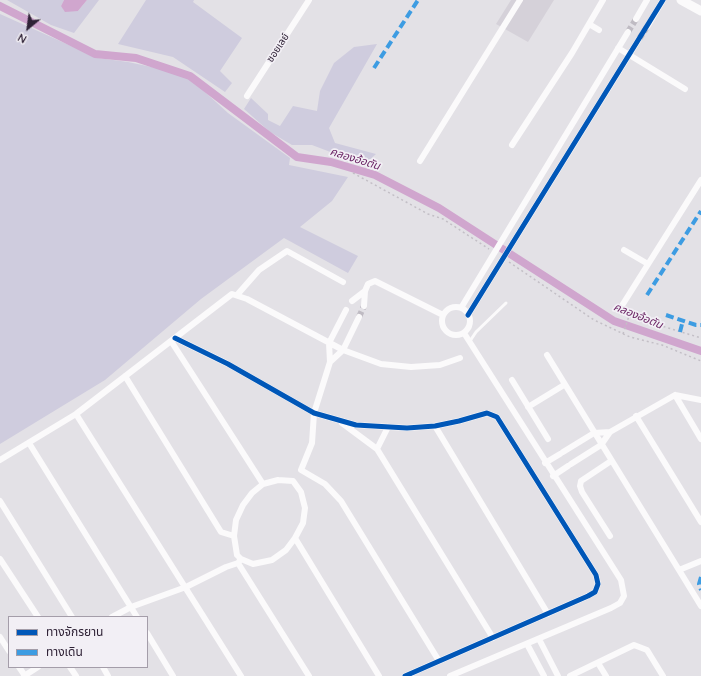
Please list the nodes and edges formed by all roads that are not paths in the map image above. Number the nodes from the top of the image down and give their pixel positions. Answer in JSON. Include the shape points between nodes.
{"nodes":[{"id":1,"x":309,"y":0,"type":"edge"},
{"id":2,"x":520,"y":0,"type":"edge"},
{"id":3,"x":603,"y":0,"type":"edge"},
{"id":4,"x":647,"y":0,"type":"edge"},
{"id":5,"x":663,"y":0,"type":"edge"},
{"id":6,"x":681,"y":0,"type":"edge"},
{"id":7,"x":701,"y":11,"type":"edge"},
{"id":8,"x":636,"y":19,"type":"tunnel mouth"},
{"id":9,"x":589,"y":24,"type":"junction"},
{"id":10,"x":646,"y":27,"type":"tunnel mouth"},
{"id":11,"x":599,"y":30,"type":"dead end"},
{"id":12,"x":628,"y":32,"type":"tunnel mouth"},
{"id":13,"x":639,"y":39,"type":"tunnel mouth"},
{"id":14,"x":618,"y":48,"type":"junction"},
{"id":15,"x":629,"y":55,"type":"junction"},
{"id":16,"x":685,"y":89,"type":"dead end"},
{"id":17,"x":247,"y":96,"type":"dead end"},
{"id":18,"x":512,"y":145,"type":"dead end"},
{"id":19,"x":420,"y":161,"type":"dead end"},
{"id":20,"x":701,"y":180,"type":"edge"},
{"id":21,"x":624,"y":250,"type":"dead end"},
{"id":22,"x":648,"y":264,"type":"junction"},
{"id":23,"x":343,"y":282,"type":"dead end"},
{"id":24,"x":365,"y":291,"type":"junction"},
{"id":25,"x":236,"y":295,"type":"junction"},
{"id":26,"x":352,"y":301,"type":"dead end"},
{"id":27,"x":506,"y":303,"type":"dead end"},
{"id":28,"x":623,"y":304,"type":"dead end"},
{"id":29,"x":364,"y":306,"type":"tunnel mouth"},
{"id":30,"x":461,"y":308,"type":"junction"},
{"id":31,"x":346,"y":310,"type":"dead end"},
{"id":32,"x":443,"y":315,"type":"junction"},
{"id":33,"x":468,"y":315,"type":"junction"},
{"id":34,"x":359,"y":317,"type":"tunnel mouth"},
{"id":35,"x":464,"y":333,"type":"junction"},
{"id":36,"x":173,"y":339,"type":"junction"},
{"id":37,"x":470,"y":341,"type":"junction"},
{"id":38,"x":329,"y":343,"type":"junction"},
{"id":39,"x":343,"y":350,"type":"junction"},
{"id":40,"x":546,"y":355,"type":"dead end"},
{"id":41,"x":460,"y":358,"type":"dead end"},
{"id":42,"x":330,"y":362,"type":"junction"},
{"id":43,"x":125,"y":376,"type":"junction"},
{"id":44,"x":512,"y":380,"type":"dead end"},
{"id":45,"x":564,"y":384,"type":"junction"},
{"id":46,"x":675,"y":395,"type":"junction"},
{"id":47,"x":701,"y":400,"type":"edge"},
{"id":48,"x":528,"y":407,"type":"junction"},
{"id":49,"x":314,"y":413,"type":"junction"},
{"id":50,"x":76,"y":414,"type":"junction"},
{"id":51,"x":636,"y":416,"type":"junction"},
{"id":52,"x":338,"y":420,"type":"junction"},
{"id":53,"x":435,"y":426,"type":"junction"},
{"id":54,"x":388,"y":427,"type":"junction"},
{"id":55,"x":610,"y":432,"type":"junction"},
{"id":56,"x":594,"y":434,"type":"junction"},
{"id":57,"x":548,"y":439,"type":"dead end"},
{"id":58,"x":701,"y":439,"type":"edge"},
{"id":59,"x":28,"y":443,"type":"junction"},
{"id":60,"x":601,"y":445,"type":"junction"},
{"id":61,"x":377,"y":449,"type":"junction"},
{"id":62,"x":0,"y":460,"type":"edge"},
{"id":63,"x":611,"y":461,"type":"junction"},
{"id":64,"x":545,"y":463,"type":"junction"},
{"id":65,"x":301,"y":470,"type":"junction"},
{"id":66,"x":553,"y":476,"type":"junction"},
{"id":67,"x":294,"y":481,"type":"junction"},
{"id":68,"x":263,"y":484,"type":"junction"},
{"id":69,"x":0,"y":501,"type":"edge"},
{"id":70,"x":701,"y":522,"type":"edge"},
{"id":71,"x":234,"y":536,"type":"junction"},
{"id":72,"x":610,"y":536,"type":"dead end"},
{"id":73,"x":295,"y":538,"type":"junction"},
{"id":74,"x":0,"y":559,"type":"edge"},
{"id":75,"x":240,"y":561,"type":"junction"},
{"id":76,"x":701,"y":561,"type":"edge"},
{"id":77,"x":679,"y":570,"type":"junction"},
{"id":78,"x":186,"y":587,"type":"junction"},
{"id":79,"x":701,"y":606,"type":"edge"},
{"id":80,"x":131,"y":607,"type":"junction"},
{"id":81,"x":548,"y":614,"type":"junction"},
{"id":82,"x":37,"y":616,"type":"edge"},
{"id":83,"x":71,"y":616,"type":"edge"},
{"id":84,"x":114,"y":616,"type":"edge"},
{"id":85,"x":136,"y":616,"type":"edge"},
{"id":86,"x":148,"y":635,"type":"edge"},
{"id":87,"x":0,"y":637,"type":"edge"},
{"id":88,"x":493,"y":638,"type":"junction"},
{"id":89,"x":539,"y":638,"type":"junction"},
{"id":90,"x":527,"y":644,"type":"junction"},
{"id":91,"x":8,"y":649,"type":"edge"},
{"id":92,"x":439,"y":661,"type":"junction"},
{"id":93,"x":598,"y":662,"type":"junction"},
{"id":94,"x":36,"y":668,"type":"edge"},
{"id":95,"x":24,"y":676,"type":"edge"},
{"id":96,"x":174,"y":676,"type":"edge"},
{"id":97,"x":241,"y":676,"type":"edge"},
{"id":98,"x":309,"y":676,"type":"edge"},
{"id":99,"x":379,"y":676,"type":"edge"},
{"id":100,"x":405,"y":676,"type":"edge"},
{"id":101,"x":450,"y":676,"type":"edge"},
{"id":102,"x":544,"y":676,"type":"edge"},
{"id":103,"x":558,"y":676,"type":"edge"},
{"id":104,"x":570,"y":676,"type":"edge"},
{"id":105,"x":606,"y":676,"type":"edge"},
{"id":106,"x":663,"y":676,"type":"edge"}],
"edges":[{"from":1,"to":17,"type":"street","name":"ซอยเลย์"},
{"from":2,"to":19,"type":"street"},
{"from":3,"to":9,"type":"street"},
{"from":4,"to":8,"type":"street"},
{"from":5,"to":10,"type":"street"},
{"from":6,"to":7,"type":"main road"},
{"from":9,"to":11,"type":"street"},
{"from":9,"to":18,"type":"street"},
{"from":12,"to":14,"type":"street"},
{"from":13,"to":15,"type":"street"},
{"from":14,"to":15,"type":"street"},
{"from":14,"to":30,"type":"street"},
{"from":15,"to":16,"type":"street"},
{"from":15,"to":33,"type":"street"},
{"from":20,"to":22,"type":"street"},
{"from":21,"to":22,"type":"street"},
{"from":22,"to":28,"type":"street"},
{"from":23,"to":25,"type":"street","via":[[287,251],[259,270]]},
{"from":24,"to":26,"type":"street"},
{"from":24,"to":29,"type":"street"},
{"from":24,"to":32,"type":"street","via":[[368,284],[374,281]]},
{"from":25,"to":36,"type":"street","via":[[229,295]]},
{"from":25,"to":38,"type":"street"},
{"from":27,"to":37,"type":"lane"},
{"from":30,"to":32,"type":"street","via":[[449,309]]},
{"from":30,"to":33,"type":"street"},
{"from":31,"to":38,"type":"street"},
{"from":32,"to":35,"type":"street","via":[[442,321],[447,332],[459,335]]},
{"from":33,"to":35,"type":"street","via":[[470,324]]},
{"from":34,"to":39,"type":"street"},
{"from":35,"to":37,"type":"street"},
{"from":36,"to":43,"type":"street"},
{"from":36,"to":49,"type":"street","via":[[228,364]]},
{"from":36,"to":68,"type":"street"},
{"from":37,"to":64,"type":"street"},
{"from":38,"to":39,"type":"street"},
{"from":38,"to":42,"type":"street"},
{"from":39,"to":41,"type":"street","via":[[381,364],[411,367],[440,366]]},
{"from":39,"to":42,"type":"street"},
{"from":40,"to":45,"type":"street"},
{"from":42,"to":49,"type":"street"},
{"from":43,"to":50,"type":"street"},
{"from":43,"to":71,"type":"street","via":[[221,532]]},
{"from":44,"to":48,"type":"street"},
{"from":45,"to":48,"type":"street"},
{"from":45,"to":56,"type":"street"},
{"from":46,"to":47,"type":"street"},
{"from":46,"to":51,"type":"street"},
{"from":46,"to":58,"type":"street"},
{"from":48,"to":57,"type":"street"},
{"from":49,"to":52,"type":"street"},
{"from":49,"to":65,"type":"street","via":[[312,443]]},
{"from":50,"to":59,"type":"street"},
{"from":50,"to":78,"type":"street"},
{"from":51,"to":55,"type":"street"},
{"from":51,"to":70,"type":"street"},
{"from":52,"to":54,"type":"street","via":[[356,425]]},
{"from":52,"to":61,"type":"street"},
{"from":53,"to":54,"type":"street"},
{"from":53,"to":81,"type":"street"},
{"from":53,"to":81,"type":"street","via":[[487,413],[497,417],[596,575],[598,584],[595,592]]},
{"from":54,"to":61,"type":"street"},
{"from":55,"to":56,"type":"street"},
{"from":55,"to":60,"type":"street"},
{"from":56,"to":60,"type":"street"},
{"from":56,"to":64,"type":"street"},
{"from":59,"to":62,"type":"street"},
{"from":59,"to":80,"type":"street"},
{"from":60,"to":63,"type":"street"},
{"from":60,"to":66,"type":"street"},
{"from":61,"to":88,"type":"street"},
{"from":63,"to":72,"type":"street","via":[[582,481],[580,486]]},
{"from":63,"to":77,"type":"street"},
{"from":64,"to":66,"type":"street"},
{"from":65,"to":67,"type":"street"},
{"from":65,"to":92,"type":"street","via":[[325,484],[341,501]]},
{"from":66,"to":89,"type":"street","via":[[621,580],[624,596],[620,603],[610,608]]},
{"from":67,"to":68,"type":"street","via":[[278,480]]},
{"from":67,"to":73,"type":"street","via":[[302,492],[305,508],[303,523]]},
{"from":68,"to":71,"type":"street","via":[[243,505],[236,520]]},
{"from":69,"to":83,"type":"street"},
{"from":71,"to":75,"type":"street"},
{"from":73,"to":75,"type":"street","via":[[286,550],[272,560],[253,564]]},
{"from":73,"to":99,"type":"street"},
{"from":74,"to":82,"type":"street"},
{"from":75,"to":78,"type":"street"},
{"from":75,"to":98,"type":"street"},
{"from":76,"to":77,"type":"street"},
{"from":77,"to":79,"type":"street"},
{"from":78,"to":80,"type":"street"},
{"from":78,"to":97,"type":"street"},
{"from":80,"to":84,"type":"street"},
{"from":80,"to":85,"type":"street"},
{"from":81,"to":88,"type":"street"},
{"from":86,"to":96,"type":"street"},
{"from":87,"to":91,"type":"street"},
{"from":88,"to":92,"type":"street"},
{"from":89,"to":90,"type":"street"},
{"from":89,"to":103,"type":"street"},
{"from":90,"to":101,"type":"street"},
{"from":90,"to":102,"type":"street"},
{"from":92,"to":100,"type":"street"},
{"from":93,"to":104,"type":"street"},
{"from":93,"to":105,"type":"street"},
{"from":93,"to":106,"type":"street","via":[[634,645],[647,650]]},
{"from":94,"to":95,"type":"street"}]}
